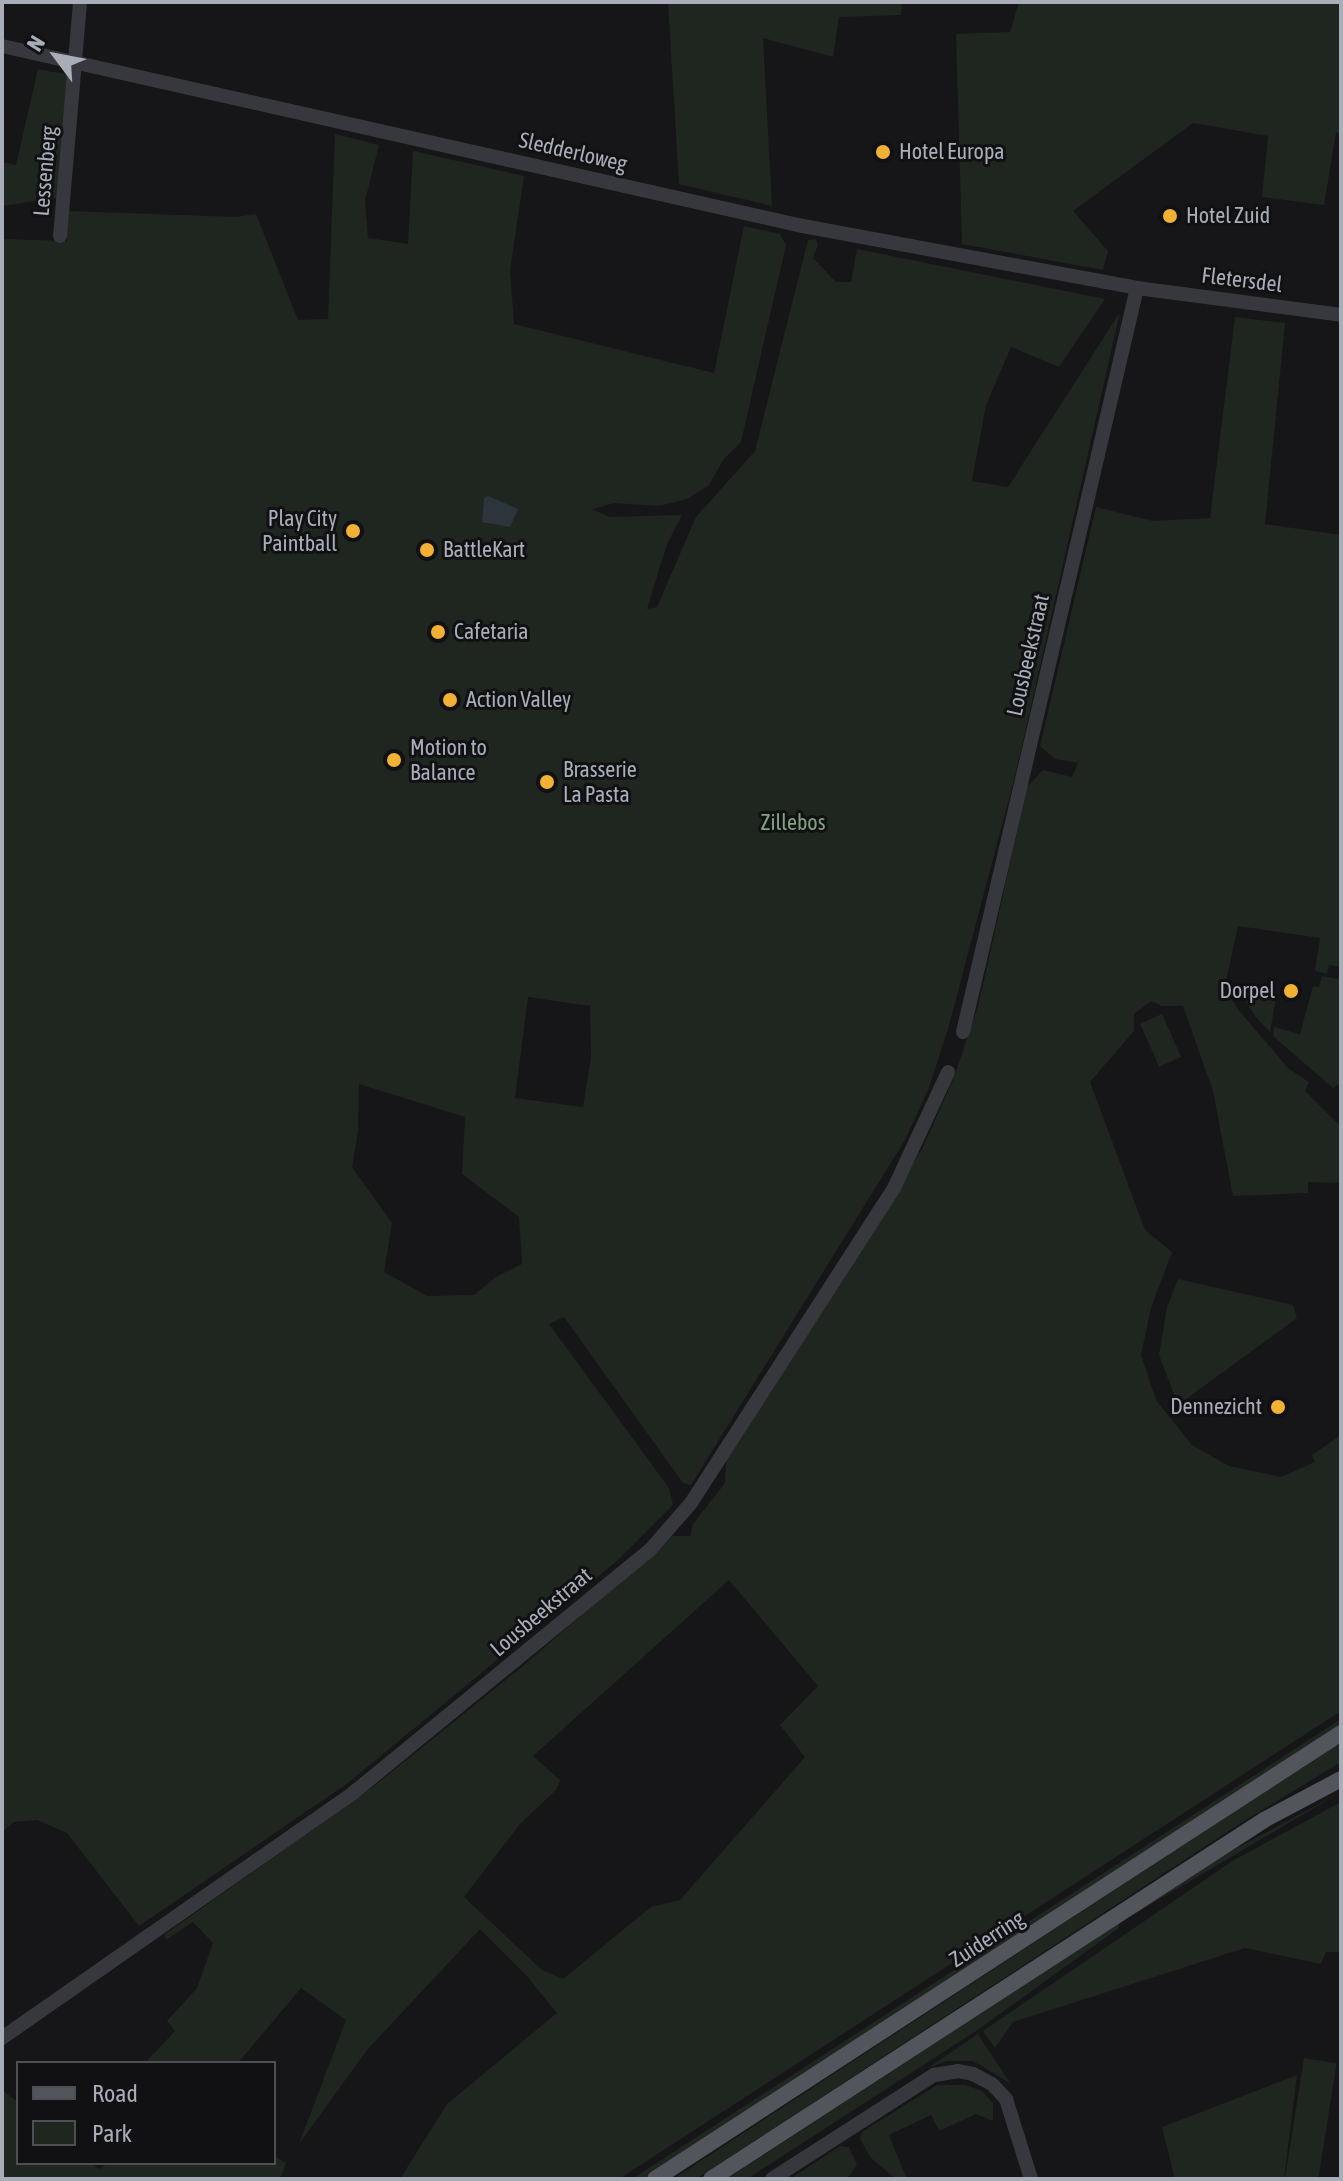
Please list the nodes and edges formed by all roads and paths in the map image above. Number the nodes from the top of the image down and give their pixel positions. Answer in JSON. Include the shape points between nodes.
{"nodes":[{"id":1,"x":80,"y":2,"type":"edge"},
{"id":2,"x":2,"y":46,"type":"edge"},
{"id":3,"x":74,"y":62,"type":"junction"},
{"id":4,"x":60,"y":236,"type":"dead end"},
{"id":5,"x":1137,"y":288,"type":"junction"},
{"id":6,"x":1341,"y":315,"type":"edge"},
{"id":7,"x":963,"y":1032,"type":"dead end"},
{"id":8,"x":948,"y":1072,"type":"dead end"},
{"id":9,"x":1341,"y":1733,"type":"edge"},
{"id":10,"x":1341,"y":1779,"type":"edge"},
{"id":11,"x":2,"y":2038,"type":"edge"},
{"id":12,"x":655,"y":2179,"type":"edge"},
{"id":13,"x":711,"y":2179,"type":"edge"},
{"id":14,"x":772,"y":2179,"type":"edge"},
{"id":15,"x":1031,"y":2179,"type":"edge"}],
"edges":[{"from":1,"to":3,"type":"street","name":"Lessenberg"},
{"from":2,"to":3,"type":"street","name":"Sledderloweg"},
{"from":3,"to":4,"type":"street","name":"Lessenberg"},
{"from":3,"to":5,"type":"street","name":"Sledderloweg","via":[[803,226]]},
{"from":5,"to":6,"type":"street","name":"Fletersdel"},
{"from":5,"to":7,"type":"street","name":"Lousbeekstraat"},
{"from":8,"to":11,"type":"street","name":"Lousbeekstraat","via":[[894,1188],[691,1503],[650,1550],[353,1793]]},
{"from":9,"to":12,"type":"main road","name":"Zuiderring"},
{"from":10,"to":13,"type":"main road","via":[[1264,1820]]},
{"from":14,"to":15,"type":"street","via":[[934,2075],[973,2074],[999,2091],[1009,2107]]}]}
